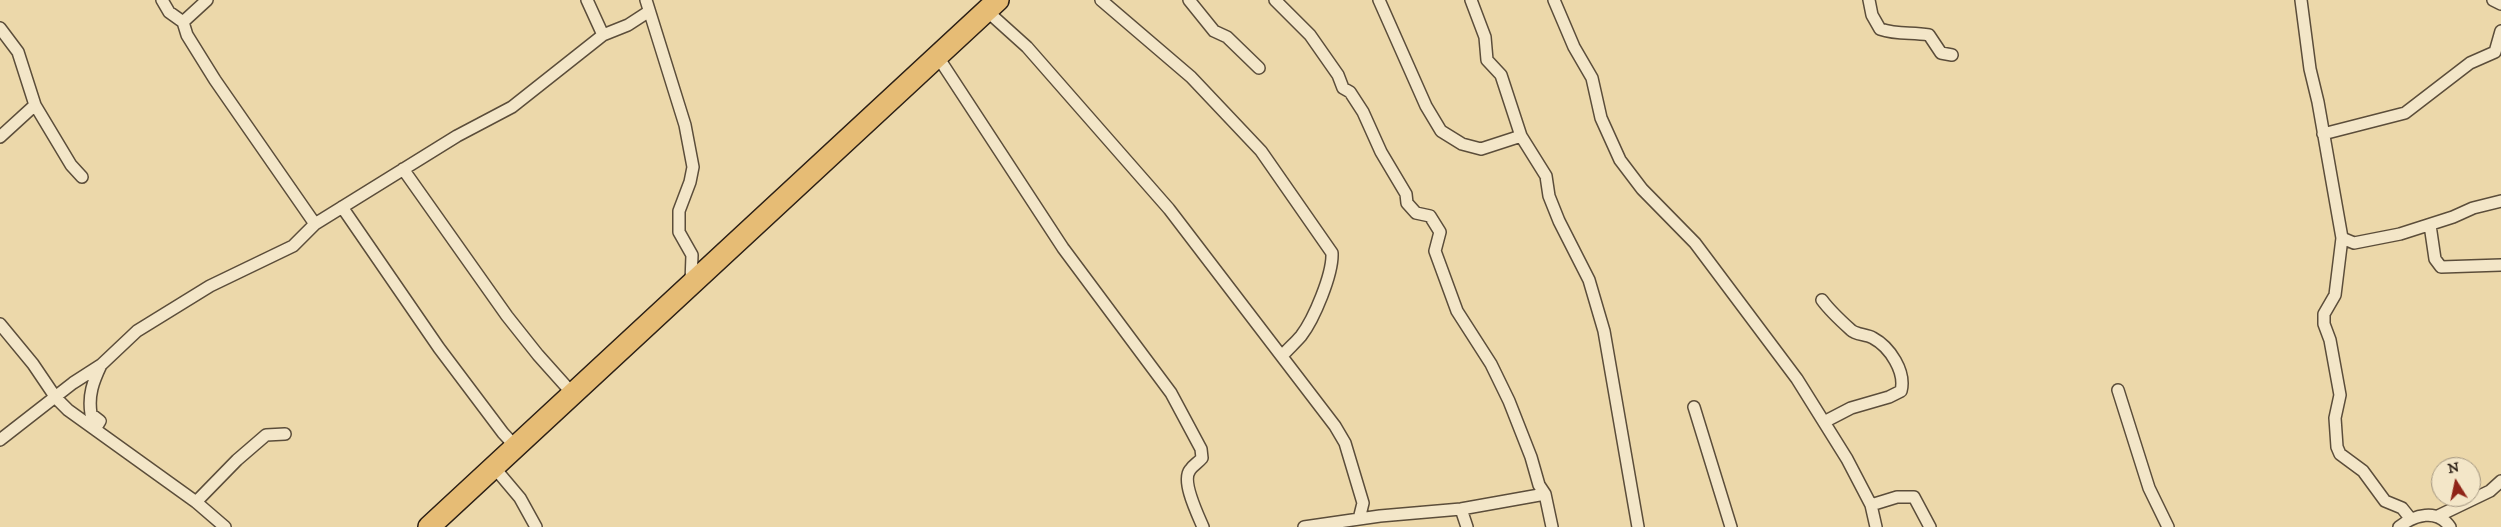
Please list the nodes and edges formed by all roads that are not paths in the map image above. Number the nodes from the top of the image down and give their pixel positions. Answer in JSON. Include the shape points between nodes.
{"nodes":[{"id":1,"x":162,"y":0,"type":"edge"},
{"id":2,"x":207,"y":0,"type":"edge"},
{"id":3,"x":587,"y":0,"type":"edge"},
{"id":4,"x":646,"y":0,"type":"edge"},
{"id":5,"x":1101,"y":0,"type":"edge"},
{"id":6,"x":1189,"y":0,"type":"edge"},
{"id":7,"x":1275,"y":0,"type":"edge"},
{"id":8,"x":1379,"y":0,"type":"edge"},
{"id":9,"x":1470,"y":0,"type":"edge"},
{"id":10,"x":1554,"y":0,"type":"edge"},
{"id":11,"x":1869,"y":0,"type":"edge"},
{"id":12,"x":2301,"y":0,"type":"edge"},
{"id":13,"x":2493,"y":0,"type":"edge"},
{"id":14,"x":2501,"y":4,"type":"edge"},
{"id":15,"x":993,"y":5,"type":"edge"},
{"id":16,"x":648,"y":12,"type":"junction"},
{"id":17,"x":183,"y":22,"type":"junction"},
{"id":18,"x":0,"y":28,"type":"edge"},
{"id":19,"x":2501,"y":31,"type":"edge"},
{"id":20,"x":603,"y":35,"type":"junction"},
{"id":21,"x":1952,"y":55,"type":"dead end"},
{"id":22,"x":938,"y":57,"type":"junction"},
{"id":23,"x":1259,"y":68,"type":"dead end"},
{"id":24,"x":35,"y":105,"type":"junction"},
{"id":25,"x":2323,"y":134,"type":"junction"},
{"id":26,"x":1521,"y":136,"type":"junction"},
{"id":27,"x":0,"y":137,"type":"edge"},
{"id":28,"x":402,"y":169,"type":"junction"},
{"id":29,"x":82,"y":177,"type":"dead end"},
{"id":30,"x":2501,"y":200,"type":"edge"},
{"id":31,"x":342,"y":207,"type":"junction"},
{"id":32,"x":315,"y":224,"type":"junction"},
{"id":33,"x":2430,"y":225,"type":"junction"},
{"id":34,"x":2342,"y":238,"type":"junction"},
{"id":35,"x":2501,"y":265,"type":"edge"},
{"id":36,"x":691,"y":283,"type":"junction"},
{"id":37,"x":1822,"y":300,"type":"dead end"},
{"id":38,"x":0,"y":324,"type":"edge"},
{"id":39,"x":1282,"y":356,"type":"junction"},
{"id":40,"x":101,"y":365,"type":"junction"},
{"id":41,"x":2118,"y":390,"type":"dead end"},
{"id":42,"x":572,"y":394,"type":"junction"},
{"id":43,"x":56,"y":398,"type":"junction"},
{"id":44,"x":1694,"y":407,"type":"dead end"},
{"id":45,"x":1824,"y":422,"type":"junction"},
{"id":46,"x":95,"y":429,"type":"junction"},
{"id":47,"x":285,"y":434,"type":"dead end"},
{"id":48,"x":0,"y":440,"type":"edge"},
{"id":49,"x":515,"y":446,"type":"junction"},
{"id":50,"x":494,"y":466,"type":"junction"},
{"id":51,"x":2501,"y":481,"type":"edge"},
{"id":52,"x":1545,"y":494,"type":"junction"},
{"id":53,"x":196,"y":502,"type":"junction"},
{"id":54,"x":1871,"y":505,"type":"junction"},
{"id":55,"x":1460,"y":509,"type":"junction"},
{"id":56,"x":2438,"y":516,"type":"junction"},
{"id":57,"x":2410,"y":518,"type":"junction"},
{"id":58,"x":1359,"y":519,"type":"junction"},
{"id":59,"x":1374,"y":522,"type":"edge"},
{"id":60,"x":225,"y":527,"type":"edge"},
{"id":61,"x":429,"y":527,"type":"edge"},
{"id":62,"x":536,"y":527,"type":"edge"},
{"id":63,"x":1203,"y":527,"type":"edge"},
{"id":64,"x":1304,"y":527,"type":"edge"},
{"id":65,"x":1467,"y":527,"type":"edge"},
{"id":66,"x":1552,"y":527,"type":"edge"},
{"id":67,"x":1638,"y":527,"type":"edge"},
{"id":68,"x":1731,"y":527,"type":"edge"},
{"id":69,"x":1876,"y":527,"type":"edge"},
{"id":70,"x":1930,"y":527,"type":"edge"},
{"id":71,"x":2168,"y":527,"type":"edge"},
{"id":72,"x":2399,"y":527,"type":"edge"},
{"id":73,"x":2450,"y":527,"type":"edge"}],
"edges":[{"from":1,"to":17,"type":"street","via":[[169,12]]},
{"from":2,"to":17,"type":"street"},
{"from":3,"to":20,"type":"street"},
{"from":4,"to":16,"type":"street"},
{"from":5,"to":39,"type":"street","via":[[1191,77],[1261,151],[1332,253],[1328,278],[1312,315],[1302,335]]},
{"from":6,"to":23,"type":"street","via":[[1214,31],[1227,37]]},
{"from":7,"to":52,"type":"street","via":[[1310,35],[1338,75],[1343,88],[1350,92],[1406,194],[1407,203],[1416,213],[1430,216],[1440,232],[1435,251],[1457,310],[1491,364]]},
{"from":8,"to":26,"type":"street","via":[[1426,106],[1441,132],[1462,144],[1481,149]]},
{"from":9,"to":26,"type":"street","via":[[1485,37],[1487,60],[1501,75]]},
{"from":10,"to":45,"type":"street","via":[[1574,47],[1592,78],[1602,118],[1620,160],[1642,189],[1695,243],[1797,379]]},
{"from":11,"to":21,"type":"street","via":[[1872,15],[1880,29],[1896,34],[1929,35],[1941,52]]},
{"from":12,"to":25,"type":"street"},
{"from":13,"to":14,"type":"street"},
{"from":15,"to":22,"type":"highway"},
{"from":15,"to":39,"type":"street","via":[[1169,209]]},
{"from":16,"to":20,"type":"street"},
{"from":16,"to":36,"type":"street","via":[[684,125],[693,167],[678,211],[679,232],[692,255]]},
{"from":17,"to":32,"type":"street","via":[[215,80]]},
{"from":18,"to":24,"type":"street","via":[[18,52]]},
{"from":19,"to":25,"type":"street","via":[[2495,52],[2470,63],[2406,113]]},
{"from":20,"to":28,"type":"street","via":[[512,107]]},
{"from":22,"to":36,"type":"highway"},
{"from":22,"to":63,"type":"street","via":[[1063,248],[1135,349],[1171,393],[1201,449],[1202,458],[1189,470],[1187,479]]},
{"from":24,"to":27,"type":"street"},
{"from":24,"to":29,"type":"street","via":[[71,165]]},
{"from":25,"to":34,"type":"street"},
{"from":26,"to":67,"type":"street","via":[[1546,176],[1549,196],[1589,280],[1604,331]]},
{"from":28,"to":31,"type":"street"},
{"from":28,"to":42,"type":"street","via":[[538,356]]},
{"from":30,"to":33,"type":"street"},
{"from":31,"to":32,"type":"street"},
{"from":31,"to":49,"type":"street","via":[[439,348]]},
{"from":32,"to":40,"type":"street","via":[[293,246],[178,304],[126,339]]},
{"from":33,"to":34,"type":"street","via":[[2354,243]]},
{"from":33,"to":35,"type":"street","via":[[2435,259],[2441,267]]},
{"from":34,"to":57,"type":"street","via":[[2335,295],[2324,314],[2340,394],[2336,418],[2337,447],[2340,454],[2363,471],[2386,501],[2402,508]]},
{"from":36,"to":42,"type":"highway"},
{"from":37,"to":45,"type":"street","via":[[1853,332],[1883,344],[1904,381],[1901,391],[1890,397],[1851,408]]},
{"from":38,"to":43,"type":"street"},
{"from":39,"to":58,"type":"street","via":[[1345,443],[1364,504]]},
{"from":40,"to":43,"type":"street","via":[[72,383]]},
{"from":40,"to":46,"type":"street","via":[[89,401],[91,414],[100,421]]},
{"from":41,"to":71,"type":"street","via":[[2150,488]]},
{"from":42,"to":49,"type":"highway"},
{"from":43,"to":46,"type":"street"},
{"from":43,"to":48,"type":"street"},
{"from":44,"to":68,"type":"street"},
{"from":45,"to":54,"type":"street"},
{"from":46,"to":53,"type":"street"},
{"from":47,"to":53,"type":"street","via":[[266,435]]},
{"from":49,"to":50,"type":"highway"},
{"from":50,"to":61,"type":"highway"},
{"from":50,"to":62,"type":"street","via":[[520,498]]},
{"from":51,"to":56,"type":"street","via":[[2490,491]]},
{"from":52,"to":55,"type":"street"},
{"from":52,"to":66,"type":"street"},
{"from":53,"to":60,"type":"street"},
{"from":54,"to":69,"type":"street"},
{"from":54,"to":70,"type":"street","via":[[1897,497],[1914,497]]},
{"from":55,"to":59,"type":"street"},
{"from":55,"to":65,"type":"street"},
{"from":56,"to":57,"type":"street"},
{"from":56,"to":73,"type":"street"},
{"from":57,"to":72,"type":"street"},
{"from":58,"to":59,"type":"street"},
{"from":58,"to":64,"type":"street"}]}
